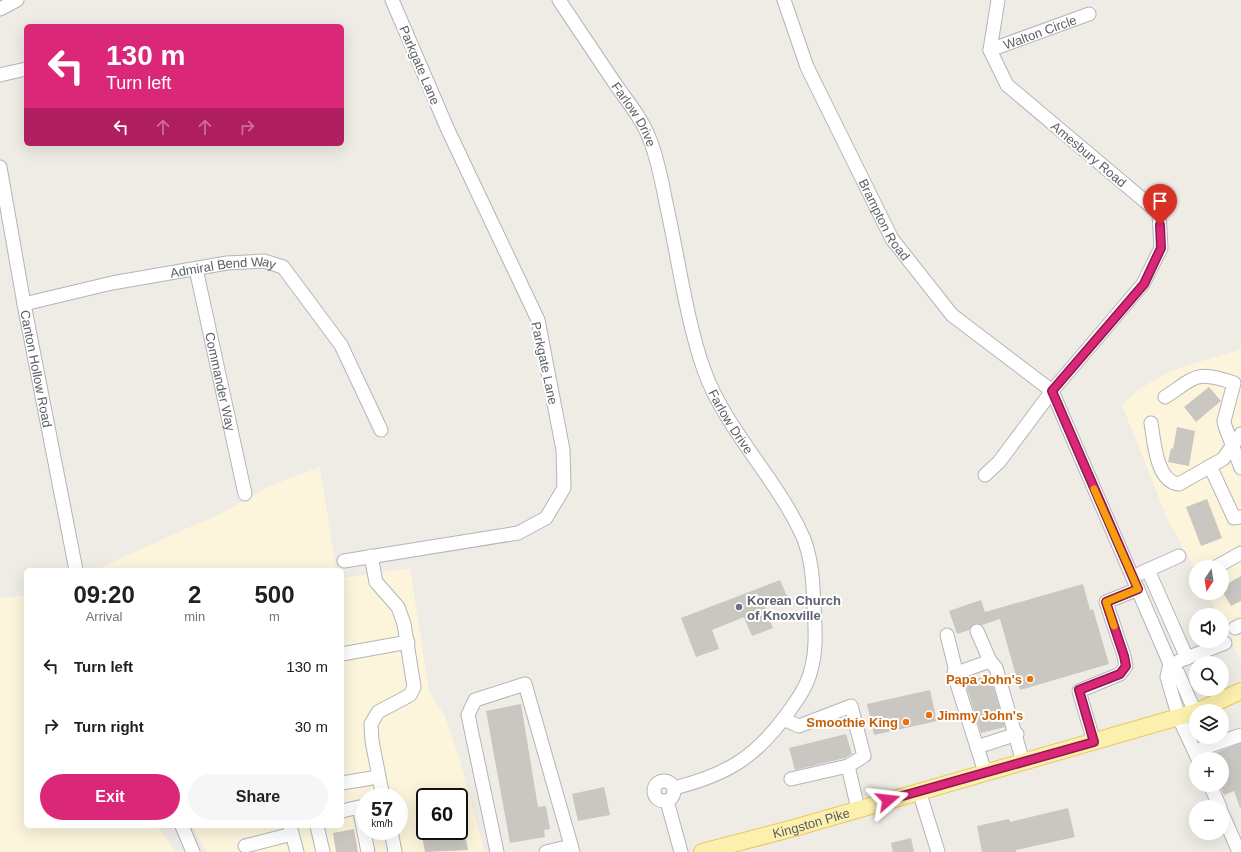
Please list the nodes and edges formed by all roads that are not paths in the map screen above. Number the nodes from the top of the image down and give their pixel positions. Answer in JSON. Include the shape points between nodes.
{"nodes":[{"id":1,"x":17,"y":0,"type":"edge"},
{"id":2,"x":392,"y":0,"type":"edge"},
{"id":3,"x":560,"y":0,"type":"edge"},
{"id":4,"x":784,"y":0,"type":"edge"},
{"id":5,"x":998,"y":0,"type":"edge"},
{"id":6,"x":0,"y":9,"type":"edge"},
{"id":7,"x":1089,"y":14,"type":"dead end"},
{"id":8,"x":990,"y":50,"type":"junction"},
{"id":9,"x":24,"y":69,"type":"edge"},
{"id":10,"x":0,"y":75,"type":"edge"},
{"id":11,"x":0,"y":167,"type":"edge"},
{"id":12,"x":196,"y":269,"type":"junction"},
{"id":13,"x":24,"y":304,"type":"junction"},
{"id":14,"x":1052,"y":391,"type":"junction"},
{"id":15,"x":1164,"y":397,"type":"dead end"},
{"id":16,"x":1151,"y":423,"type":"dead end"},
{"id":17,"x":381,"y":430,"type":"dead end"},
{"id":18,"x":1241,"y":434,"type":"edge"},
{"id":19,"x":1232,"y":444,"type":"junction"},
{"id":20,"x":1210,"y":466,"type":"junction"},
{"id":21,"x":1241,"y":468,"type":"edge"},
{"id":22,"x":985,"y":475,"type":"dead end"},
{"id":23,"x":245,"y":494,"type":"dead end"},
{"id":24,"x":1241,"y":517,"type":"edge"},
{"id":25,"x":1241,"y":553,"type":"edge"},
{"id":26,"x":371,"y":556,"type":"junction"},
{"id":27,"x":1179,"y":556,"type":"dead end"},
{"id":28,"x":1228,"y":560,"type":"edge"},
{"id":29,"x":344,"y":561,"type":"dead end"},
{"id":30,"x":76,"y":568,"type":"edge"},
{"id":31,"x":1148,"y":570,"type":"junction"},
{"id":32,"x":1132,"y":576,"type":"junction"},
{"id":33,"x":1138,"y":589,"type":"junction"},
{"id":34,"x":1172,"y":623,"type":"junction"},
{"id":35,"x":1155,"y":629,"type":"junction"},
{"id":36,"x":977,"y":631,"type":"dead end"},
{"id":37,"x":947,"y":635,"type":"dead end"},
{"id":38,"x":408,"y":642,"type":"junction"},
{"id":39,"x":1212,"y":648,"type":"edge"},
{"id":40,"x":344,"y":654,"type":"edge"},
{"id":41,"x":1187,"y":658,"type":"junction"},
{"id":42,"x":990,"y":661,"type":"junction"},
{"id":43,"x":1170,"y":664,"type":"junction"},
{"id":44,"x":954,"y":674,"type":"junction"},
{"id":45,"x":1241,"y":691,"type":"edge"},
{"id":46,"x":1193,"y":704,"type":"edge"},
{"id":47,"x":1214,"y":704,"type":"edge"},
{"id":48,"x":1189,"y":715,"type":"edge"},
{"id":49,"x":1179,"y":718,"type":"junction"},
{"id":50,"x":784,"y":719,"type":"junction"},
{"id":51,"x":1017,"y":734,"type":"junction"},
{"id":52,"x":1241,"y":735,"type":"edge"},
{"id":53,"x":1094,"y":742,"type":"junction"},
{"id":54,"x":977,"y":747,"type":"junction"},
{"id":55,"x":1195,"y":752,"type":"edge"},
{"id":56,"x":1203,"y":752,"type":"edge"},
{"id":57,"x":1024,"y":762,"type":"junction"},
{"id":58,"x":848,"y":766,"type":"junction"},
{"id":59,"x":985,"y":772,"type":"junction"},
{"id":60,"x":378,"y":777,"type":"junction"},
{"id":61,"x":790,"y":779,"type":"dead end"},
{"id":62,"x":344,"y":783,"type":"edge"},
{"id":63,"x":381,"y":788,"type":"edge"},
{"id":64,"x":674,"y":788,"type":"junction"},
{"id":65,"x":919,"y":791,"type":"junction"},
{"id":66,"x":667,"y":800,"type":"junction"},
{"id":67,"x":356,"y":808,"type":"edge"},
{"id":68,"x":858,"y":808,"type":"junction"},
{"id":69,"x":344,"y":810,"type":"edge"},
{"id":70,"x":187,"y":828,"type":"edge"},
{"id":71,"x":317,"y":828,"type":"edge"},
{"id":72,"x":1229,"y":828,"type":"edge"},
{"id":73,"x":291,"y":830,"type":"edge"},
{"id":74,"x":366,"y":840,"type":"edge"},
{"id":75,"x":393,"y":840,"type":"edge"},
{"id":76,"x":245,"y":846,"type":"dead end"},
{"id":77,"x":572,"y":849,"type":"edge"},
{"id":78,"x":193,"y":852,"type":"edge"},
{"id":79,"x":297,"y":852,"type":"edge"},
{"id":80,"x":323,"y":852,"type":"edge"},
{"id":81,"x":368,"y":852,"type":"edge"},
{"id":82,"x":395,"y":852,"type":"edge"},
{"id":83,"x":497,"y":852,"type":"edge"},
{"id":84,"x":546,"y":852,"type":"edge"},
{"id":85,"x":681,"y":852,"type":"edge"},
{"id":86,"x":702,"y":852,"type":"edge"},
{"id":87,"x":938,"y":852,"type":"edge"},
{"id":88,"x":1239,"y":852,"type":"edge"}],
"edges":[{"from":1,"to":6,"type":"street"},
{"from":2,"to":26,"type":"street","name":"Parkgate Lane","via":[[448,130],[538,320],[563,450],[564,488],[546,518],[518,533]]},
{"from":3,"to":50,"type":"street","name":"Farlow Drive","via":[[650,138],[705,372],[740,437],[804,539],[811,567],[816,635],[812,667],[804,692]]},
{"from":4,"to":14,"type":"street","name":"Brampton Road","via":[[807,67],[892,239],[952,315]]},
{"from":5,"to":8,"type":"street"},
{"from":7,"to":8,"type":"street","name":"Walton Circle"},
{"from":8,"to":14,"type":"street","name":"Amesbury Road","via":[[1007,85],[1159,213],[1161,248],[1144,284]]},
{"from":9,"to":10,"type":"street"},
{"from":11,"to":13,"type":"street","name":"Canton Hollow Road"},
{"from":12,"to":13,"type":"street","name":"Admiral Bend Way","via":[[112,283]]},
{"from":12,"to":17,"type":"street","name":"Admiral Bend Way","via":[[227,263],[264,261],[284,267],[341,346]]},
{"from":12,"to":23,"type":"street","name":"Commander Way"},
{"from":13,"to":30,"type":"street","name":"Canton Hollow Road"},
{"from":14,"to":22,"type":"street","name":"Amesbury Road","via":[[999,462]]},
{"from":14,"to":32,"type":"street"},
{"from":15,"to":19,"type":"street","via":[[1204,375],[1234,383],[1224,421]]},
{"from":16,"to":20,"type":"street","via":[[1158,461],[1170,482],[1179,484]]},
{"from":18,"to":19,"type":"street"},
{"from":19,"to":20,"type":"street","via":[[1223,459]]},
{"from":19,"to":21,"type":"street"},
{"from":20,"to":24,"type":"street","via":[[1234,518]]},
{"from":25,"to":28,"type":"street"},
{"from":26,"to":29,"type":"street","name":"Parkgate Lane"},
{"from":26,"to":38,"type":"street","via":[[376,582],[398,607]]},
{"from":27,"to":31,"type":"street"},
{"from":31,"to":32,"type":"street"},
{"from":31,"to":34,"type":"street"},
{"from":32,"to":33,"type":"street"},
{"from":33,"to":35,"type":"street"},
{"from":33,"to":53,"type":"street","via":[[1106,602],[1124,656],[1124,671],[1079,690]]},
{"from":34,"to":35,"type":"street"},
{"from":34,"to":41,"type":"street"},
{"from":35,"to":43,"type":"street"},
{"from":36,"to":42,"type":"street"},
{"from":37,"to":44,"type":"street","via":[[955,667]]},
{"from":38,"to":40,"type":"street"},
{"from":38,"to":60,"type":"street","via":[[414,687],[410,695],[378,712],[371,724]]},
{"from":39,"to":41,"type":"street"},
{"from":41,"to":43,"type":"street"},
{"from":42,"to":44,"type":"street"},
{"from":42,"to":51,"type":"street","via":[[996,668]]},
{"from":43,"to":46,"type":"street","via":[[1178,673]]},
{"from":43,"to":49,"type":"street","via":[[1167,676]]},
{"from":44,"to":54,"type":"street"},
{"from":45,"to":47,"type":"main road","name":"Kingston Pike"},
{"from":48,"to":49,"type":"main road","name":"Kingston Pike"},
{"from":49,"to":53,"type":"main road","name":"Kingston Pike"},
{"from":49,"to":55,"type":"street"},
{"from":50,"to":58,"type":"street","via":[[799,726],[851,706],[864,756]]},
{"from":50,"to":64,"type":"street","name":"Farlow Drive","via":[[745,760],[699,782]]},
{"from":51,"to":54,"type":"street"},
{"from":51,"to":57,"type":"street"},
{"from":52,"to":56,"type":"street"},
{"from":53,"to":57,"type":"main road","name":"Kingston Pike"},
{"from":54,"to":59,"type":"street"},
{"from":57,"to":59,"type":"main road","name":"Kingston Pike"},
{"from":58,"to":61,"type":"street"},
{"from":58,"to":68,"type":"street"},
{"from":59,"to":65,"type":"main road","name":"Kingston Pike"},
{"from":60,"to":62,"type":"street"},
{"from":60,"to":63,"type":"street"},
{"from":64,"to":66,"type":"street","via":[[672,797]]},
{"from":64,"to":66,"type":"street","via":[[665,780],[654,787],[655,796],[660,800]]},
{"from":65,"to":68,"type":"main road","name":"Kingston Pike"},
{"from":65,"to":87,"type":"street"},
{"from":66,"to":85,"type":"street"},
{"from":67,"to":69,"type":"street"},
{"from":68,"to":86,"type":"main road","name":"Kingston Pike"},
{"from":70,"to":78,"type":"street"},
{"from":71,"to":80,"type":"street"},
{"from":72,"to":88,"type":"street"},
{"from":73,"to":76,"type":"street"},
{"from":73,"to":79,"type":"street"},
{"from":74,"to":81,"type":"street"},
{"from":75,"to":82,"type":"street"},
{"from":77,"to":83,"type":"street","via":[[525,684],[475,700],[468,715]]},
{"from":77,"to":84,"type":"street"}]}
